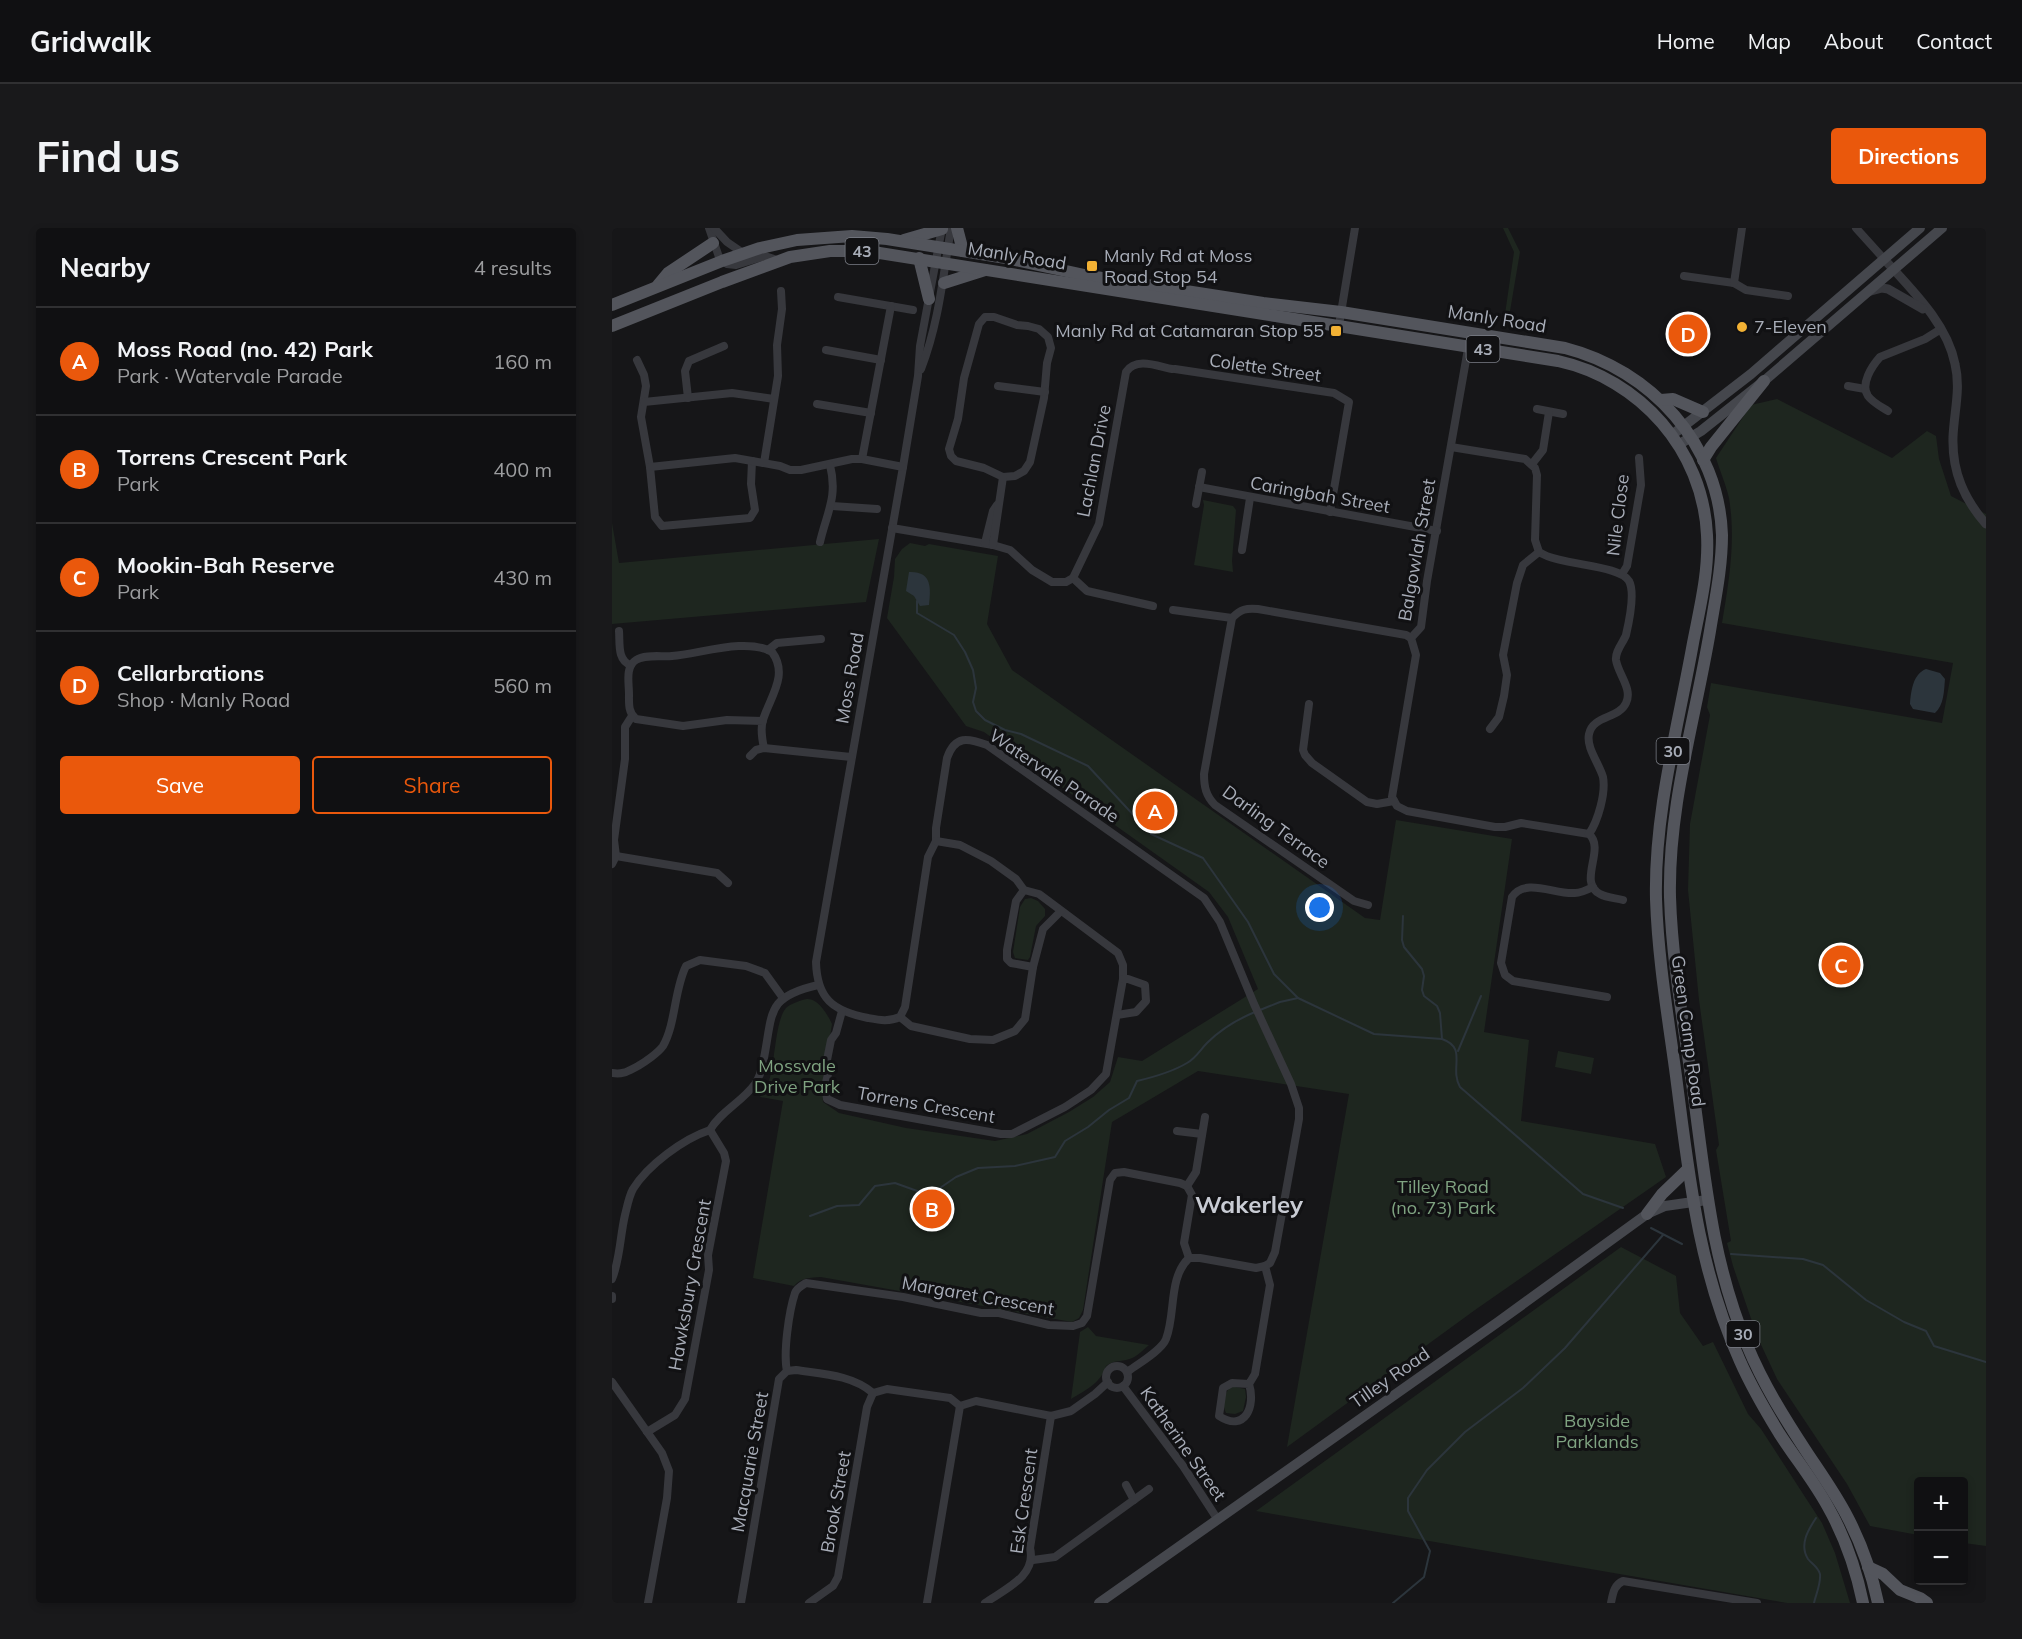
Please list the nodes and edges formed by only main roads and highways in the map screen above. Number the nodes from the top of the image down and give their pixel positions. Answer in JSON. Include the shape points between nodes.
{"nodes":[{"id":1,"x":945,"y":228,"type":"edge"},
{"id":2,"x":957,"y":228,"type":"edge"},
{"id":3,"x":1920,"y":228,"type":"edge"},
{"id":4,"x":1942,"y":228,"type":"edge"},
{"id":5,"x":900,"y":242,"type":"junction"},
{"id":6,"x":713,"y":243,"type":"road end"},
{"id":7,"x":963,"y":251,"type":"junction"},
{"id":8,"x":919,"y":258,"type":"junction"},
{"id":9,"x":986,"y":269,"type":"junction"},
{"id":10,"x":944,"y":283,"type":"road end"},
{"id":11,"x":655,"y":288,"type":"junction"},
{"id":12,"x":929,"y":299,"type":"road end"},
{"id":13,"x":612,"y":305,"type":"edge"},
{"id":14,"x":612,"y":326,"type":"edge"},
{"id":15,"x":1764,"y":381,"type":"junction"},
{"id":16,"x":1661,"y":400,"type":"junction"},
{"id":17,"x":1703,"y":412,"type":"junction"},
{"id":18,"x":1688,"y":432,"type":"junction"},
{"id":19,"x":1675,"y":440,"type":"junction"},
{"id":20,"x":1703,"y":460,"type":"junction"},
{"id":21,"x":1688,"y":1169,"type":"junction"},
{"id":22,"x":1707,"y":1200,"type":"junction"},
{"id":23,"x":1693,"y":1202,"type":"junction"},
{"id":24,"x":1647,"y":1214,"type":"junction"},
{"id":25,"x":1868,"y":1567,"type":"junction"},
{"id":26,"x":1099,"y":1603,"type":"edge"},
{"id":27,"x":1863,"y":1603,"type":"edge"},
{"id":28,"x":1878,"y":1603,"type":"edge"},
{"id":29,"x":1927,"y":1603,"type":"edge"}],
"edges":[{"from":1,"to":5,"type":"main road"},
{"from":2,"to":7,"type":"main road"},
{"from":3,"to":17,"type":"main road"},
{"from":4,"to":15,"type":"main road"},
{"from":5,"to":7,"type":"main road","name":"Manly Road","number":"43"},
{"from":5,"to":11,"type":"main road","name":"Manly Road","number":"43","via":[[872,237],[826,237],[778,243]]},
{"from":6,"to":11,"type":"main road","via":[[668,273]]},
{"from":7,"to":16,"type":"main road","name":"Manly Road","number":"43","via":[[1089,276],[1565,348],[1624,372]]},
{"from":8,"to":9,"type":"main road","name":"Manly Road","number":"43"},
{"from":8,"to":12,"type":"main road"},
{"from":8,"to":14,"type":"main road","name":"Manly Road","number":"43","via":[[850,250],[804,254],[777,260]]},
{"from":9,"to":10,"type":"main road"},
{"from":9,"to":19,"type":"main road","name":"Manly Road","number":"43","via":[[1558,361],[1596,373],[1624,388],[1661,421]]},
{"from":11,"to":13,"type":"main road","name":"Manly Road","number":"43"},
{"from":15,"to":18,"type":"main road"},
{"from":15,"to":20,"type":"main road"},
{"from":16,"to":17,"type":"main road","via":[[1673,399]]},
{"from":16,"to":18,"type":"main road","name":"Manly Road","number":"43"},
{"from":17,"to":18,"type":"main road"},
{"from":18,"to":19,"type":"main road"},
{"from":18,"to":20,"type":"main road","name":"Manly Road","number":"43"},
{"from":19,"to":21,"type":"main road","name":"Green Camp Road","number":"30","via":[[1690,466],[1707,524],[1703,592],[1665,793],[1656,897],[1660,965]]},
{"from":20,"to":22,"type":"main road","name":"Green Camp Road","number":"30","via":[[1720,513],[1721,562],[1675,809],[1670,893]]},
{"from":21,"to":23,"type":"main road","name":"Green Camp Road","number":"30"},
{"from":21,"to":24,"type":"main road"},
{"from":22,"to":23,"type":"main road","name":"Tilley Road"},
{"from":22,"to":25,"type":"main road","name":"Green Camp Road","number":"30","via":[[1724,1279],[1748,1347],[1779,1408],[1837,1497]]},
{"from":23,"to":24,"type":"main road","name":"Tilley Road","via":[[1665,1206]]},
{"from":23,"to":27,"type":"main road","name":"Green Camp Road","number":"30","via":[[1714,1294],[1740,1362],[1832,1514],[1850,1555]]},
{"from":24,"to":26,"type":"main road","name":"Tilley Road"},
{"from":25,"to":28,"type":"main road","name":"Green Camp Road","number":"30"},
{"from":25,"to":29,"type":"main road"}]}
